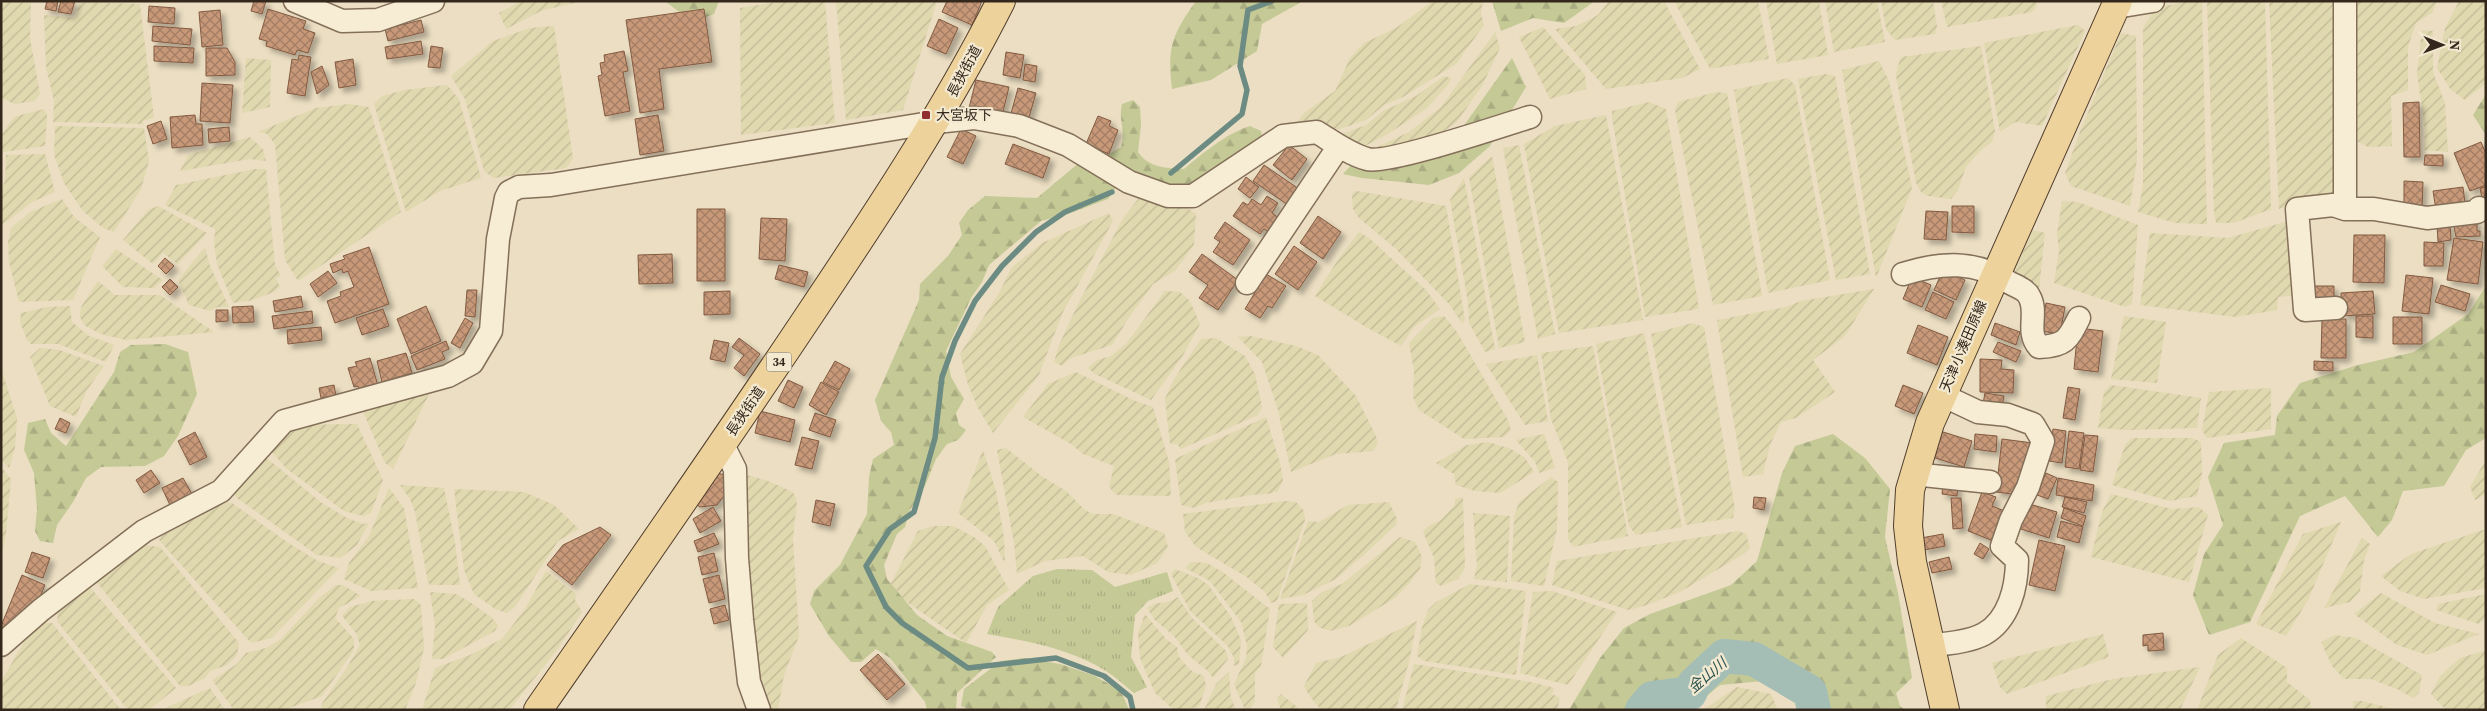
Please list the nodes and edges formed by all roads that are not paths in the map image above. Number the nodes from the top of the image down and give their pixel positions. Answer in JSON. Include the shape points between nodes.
{"nodes":[{"id":1,"x":296,"y":1,"type":"edge"},
{"id":2,"x":433,"y":1,"type":"edge"},
{"id":3,"x":1001,"y":1,"type":"edge"},
{"id":4,"x":2152,"y":1,"type":"edge"},
{"id":5,"x":2345,"y":1,"type":"edge"},
{"id":6,"x":2117,"y":4,"type":"edge"},
{"id":7,"x":1530,"y":117,"type":"dead end"},
{"id":8,"x":936,"y":122,"type":"junction"},
{"id":9,"x":1339,"y":146,"type":"junction"},
{"id":10,"x":2479,"y":208,"type":"dead end"},
{"id":11,"x":2345,"y":209,"type":"junction"},
{"id":12,"x":1995,"y":273,"type":"junction"},
{"id":13,"x":1903,"y":274,"type":"dead end"},
{"id":14,"x":1247,"y":284,"type":"dead end"},
{"id":15,"x":2336,"y":308,"type":"dead end"},
{"id":16,"x":2079,"y":318,"type":"dead end"},
{"id":17,"x":1942,"y":395,"type":"junction"},
{"id":18,"x":723,"y":445,"type":"junction"},
{"id":19,"x":1913,"y":474,"type":"junction"},
{"id":20,"x":1990,"y":482,"type":"dead end"},
{"id":21,"x":1,"y":645,"type":"edge"},
{"id":22,"x":1931,"y":646,"type":"junction"},
{"id":23,"x":538,"y":710,"type":"edge"},
{"id":24,"x":759,"y":710,"type":"edge"},
{"id":25,"x":1945,"y":710,"type":"edge"}],
"edges":[{"from":1,"to":2,"type":"street","via":[[342,21],[378,20]]},
{"from":3,"to":8,"type":"main road","name":"長狭街道","number":"34"},
{"from":4,"to":6,"type":"street"},
{"from":5,"to":11,"type":"street"},
{"from":6,"to":12,"type":"main road","name":"天津小湊田原線"},
{"from":7,"to":9,"type":"street","via":[[1406,154],[1369,160]]},
{"from":8,"to":9,"type":"street","via":[[974,118],[1019,126],[1068,145],[1129,182],[1168,196],[1193,196],[1283,136],[1317,132]]},
{"from":8,"to":18,"type":"main road","name":"長狭街道","number":"34"},
{"from":8,"to":21,"type":"street","via":[[510,192],[498,239],[491,331],[472,363],[448,376],[284,421],[221,491],[144,531]]},
{"from":9,"to":14,"type":"street"},
{"from":10,"to":11,"type":"street","via":[[2477,212],[2427,218]]},
{"from":11,"to":15,"type":"street","via":[[2333,205],[2297,209],[2305,310]]},
{"from":12,"to":13,"type":"street","via":[[1959,263]]},
{"from":12,"to":16,"type":"street","via":[[2028,294],[2033,306],[2030,327],[2033,340],[2039,346],[2057,346],[2069,337]]},
{"from":12,"to":17,"type":"main road","name":"天津小湊田原線"},
{"from":17,"to":19,"type":"main road","name":"天津小湊田原線"},
{"from":17,"to":22,"type":"street","via":[[1978,412],[2008,415],[2033,424],[2043,442],[2028,487],[2002,546],[2017,560],[2017,577],[2006,613],[1984,634]]},
{"from":18,"to":23,"type":"main road","name":"長狭街道","number":"34"},
{"from":18,"to":24,"type":"street","via":[[735,469],[742,620],[749,682]]},
{"from":19,"to":20,"type":"street"},
{"from":19,"to":22,"type":"main road","name":"天津小湊田原線","via":[[1908,509],[1909,543]]},
{"from":22,"to":25,"type":"main road","name":"天津小湊田原線"}]}
